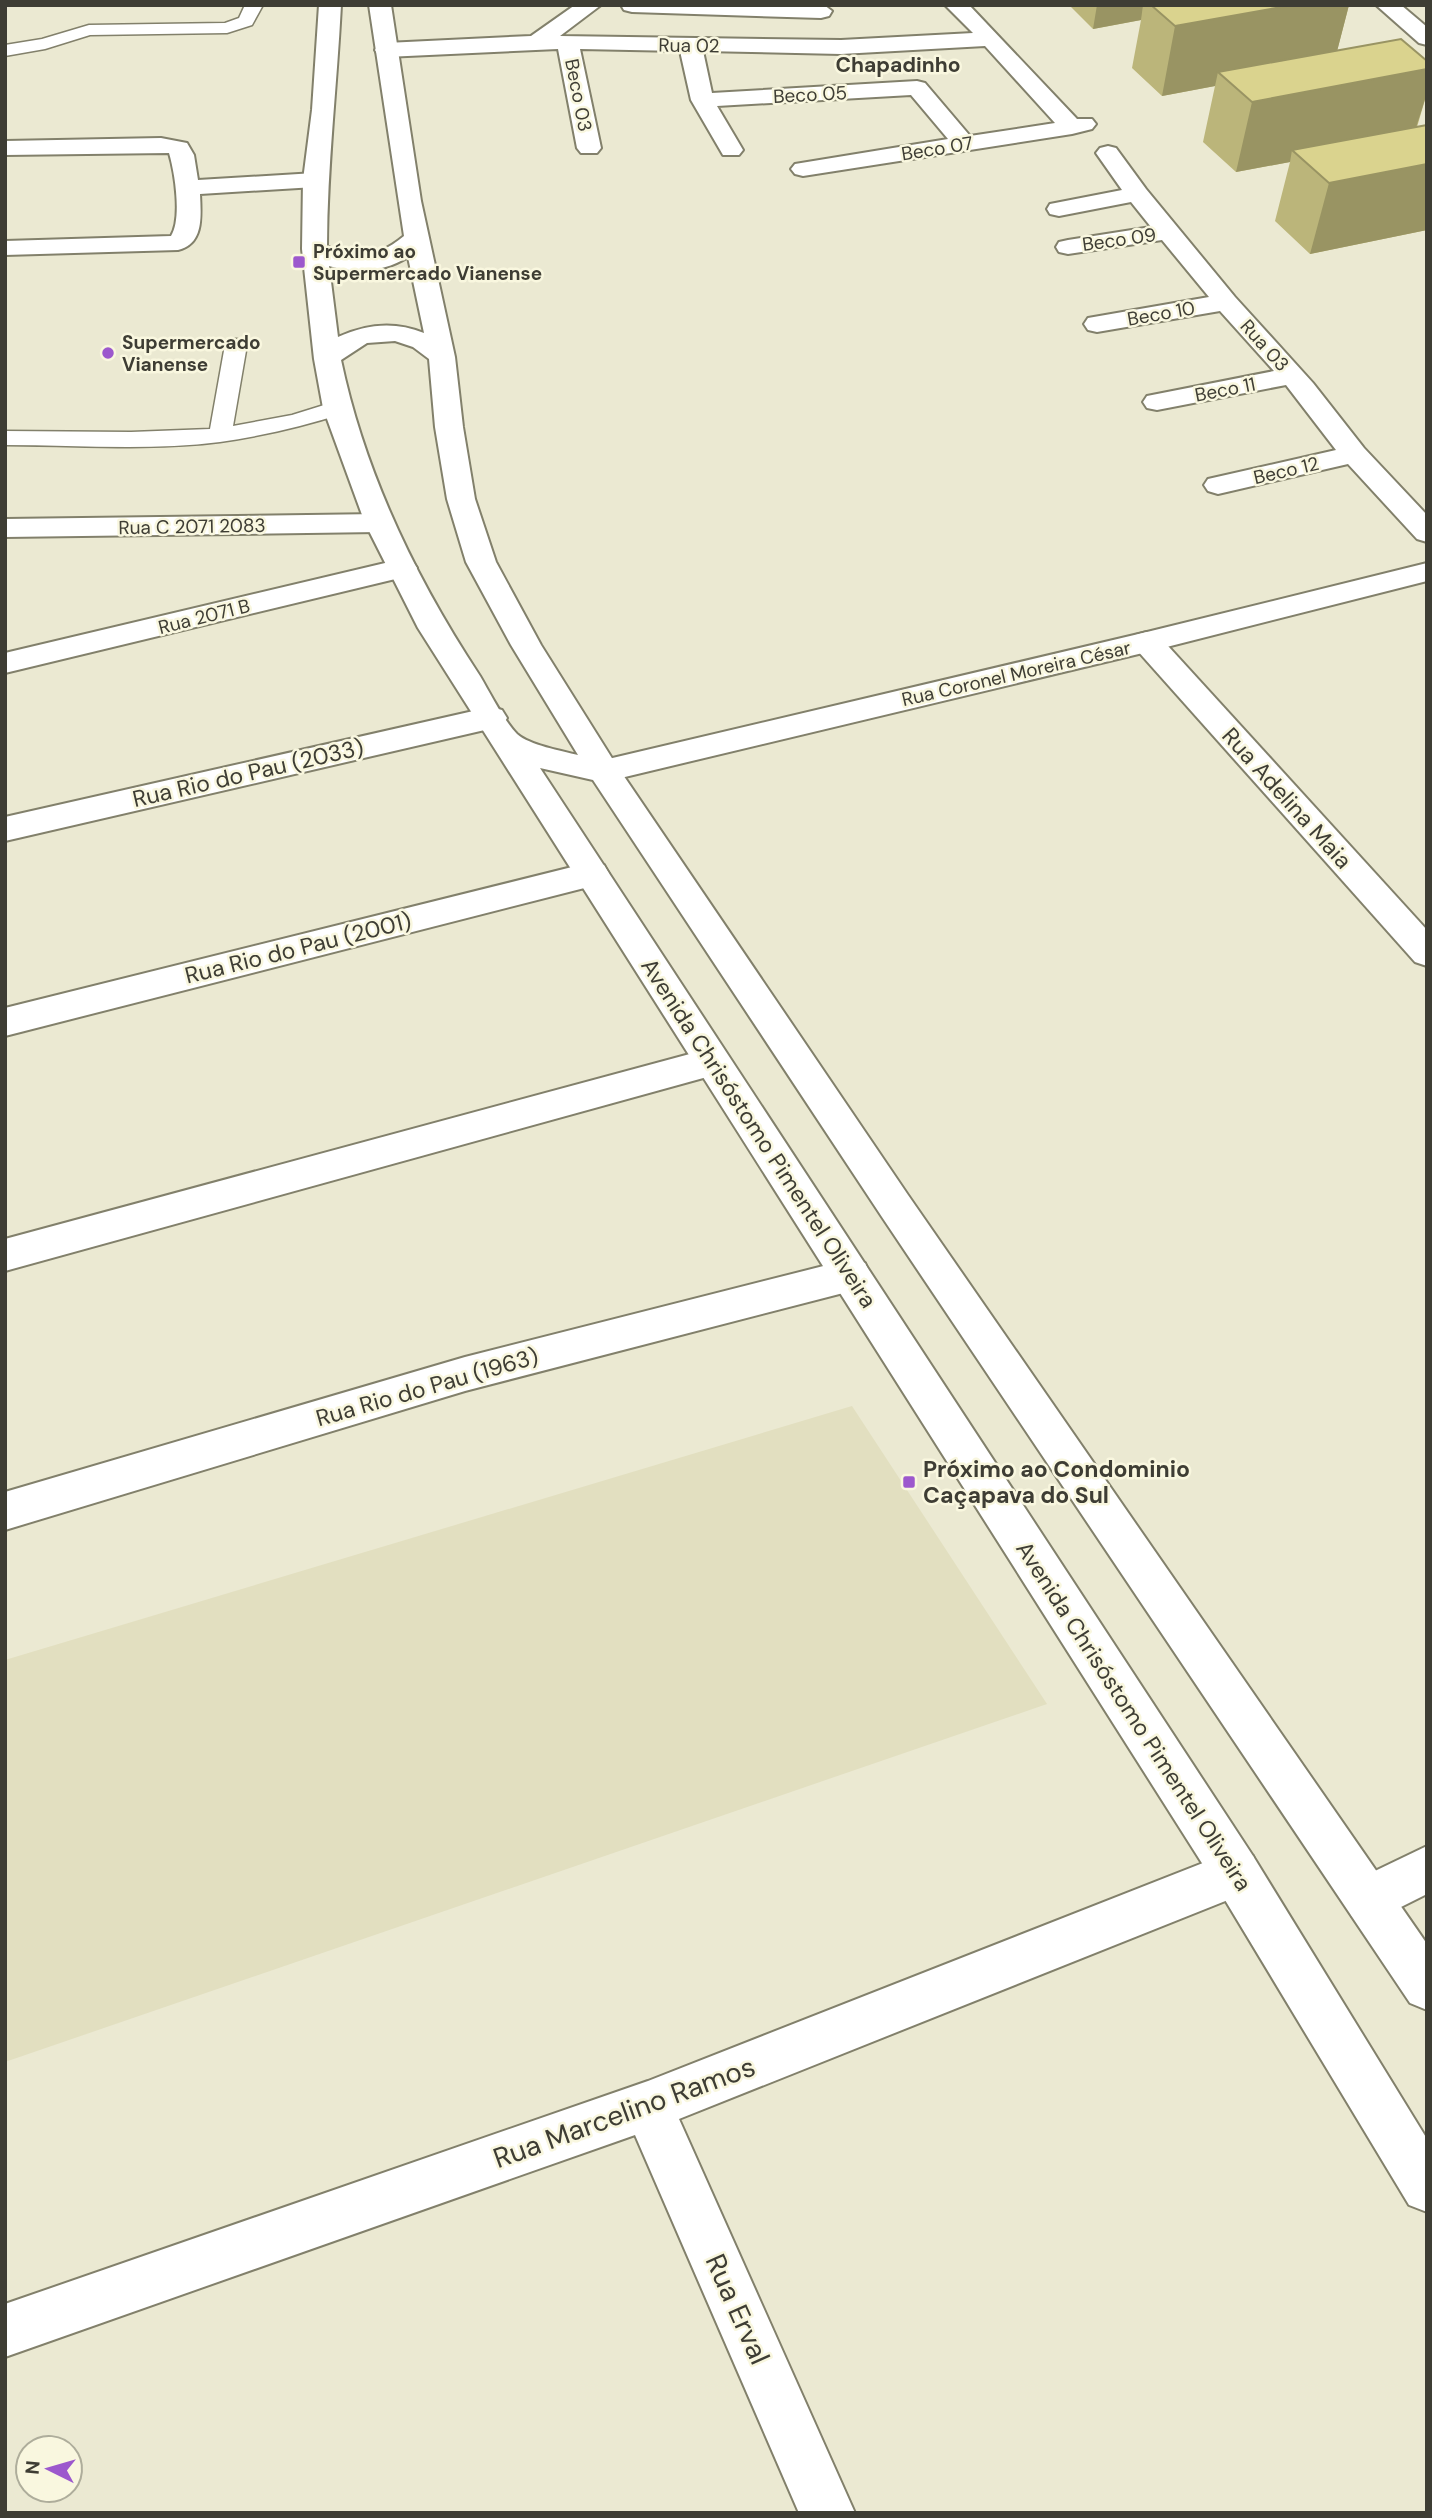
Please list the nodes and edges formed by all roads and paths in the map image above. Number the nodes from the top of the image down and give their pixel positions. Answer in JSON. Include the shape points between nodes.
{"nodes":[{"id":1,"x":254,"y":5,"type":"edge"},
{"id":2,"x":330,"y":5,"type":"edge"},
{"id":3,"x":380,"y":5,"type":"edge"},
{"id":4,"x":590,"y":5,"type":"edge"},
{"id":5,"x":632,"y":5,"type":"edge"},
{"id":6,"x":956,"y":5,"type":"edge"},
{"id":7,"x":1387,"y":5,"type":"edge"},
{"id":8,"x":730,"y":7,"type":"edge"},
{"id":9,"x":821,"y":11,"type":"dead end"},
{"id":10,"x":1427,"y":38,"type":"edge"},
{"id":11,"x":991,"y":39,"type":"junction"},
{"id":12,"x":536,"y":42,"type":"junction"},
{"id":13,"x":568,"y":43,"type":"junction"},
{"id":14,"x":690,"y":45,"type":"junction"},
{"id":15,"x":386,"y":50,"type":"junction"},
{"id":16,"x":5,"y":51,"type":"edge"},
{"id":17,"x":702,"y":100,"type":"junction"},
{"id":18,"x":964,"y":144,"type":"junction"},
{"id":19,"x":5,"y":148,"type":"edge"},
{"id":20,"x":589,"y":148,"type":"dead end"},
{"id":21,"x":730,"y":150,"type":"dead end"},
{"id":22,"x":1108,"y":153,"type":"dead end"},
{"id":23,"x":803,"y":169,"type":"dead end"},
{"id":24,"x":315,"y":180,"type":"junction"},
{"id":25,"x":187,"y":188,"type":"junction"},
{"id":26,"x":1137,"y":194,"type":"junction"},
{"id":27,"x":1059,"y":209,"type":"dead end"},
{"id":28,"x":1169,"y":232,"type":"junction"},
{"id":29,"x":416,"y":238,"type":"junction"},
{"id":30,"x":1068,"y":247,"type":"dead end"},
{"id":31,"x":5,"y":248,"type":"edge"},
{"id":32,"x":314,"y":249,"type":"junction"},
{"id":33,"x":1226,"y":302,"type":"junction"},
{"id":34,"x":1097,"y":324,"type":"dead end"},
{"id":35,"x":236,"y":345,"type":"dead end"},
{"id":36,"x":442,"y":357,"type":"junction"},
{"id":37,"x":327,"y":359,"type":"junction"},
{"id":38,"x":1292,"y":376,"type":"junction"},
{"id":39,"x":1157,"y":402,"type":"dead end"},
{"id":40,"x":337,"y":408,"type":"junction"},
{"id":41,"x":219,"y":435,"type":"junction"},
{"id":42,"x":5,"y":439,"type":"edge"},
{"id":43,"x":1354,"y":454,"type":"junction"},
{"id":44,"x":1218,"y":485,"type":"dead end"},
{"id":45,"x":379,"y":523,"type":"junction"},
{"id":46,"x":5,"y":528,"type":"edge"},
{"id":47,"x":1427,"y":533,"type":"edge"},
{"id":48,"x":402,"y":568,"type":"junction"},
{"id":49,"x":1427,"y":572,"type":"edge"},
{"id":50,"x":1147,"y":642,"type":"junction"},
{"id":51,"x":5,"y":663,"type":"edge"},
{"id":52,"x":499,"y":730,"type":"junction"},
{"id":53,"x":604,"y":771,"type":"junction"},
{"id":54,"x":5,"y":829,"type":"edge"},
{"id":55,"x":592,"y":874,"type":"junction"},
{"id":56,"x":1427,"y":953,"type":"edge"},
{"id":57,"x":5,"y":1022,"type":"edge"},
{"id":58,"x":712,"y":1062,"type":"junction"},
{"id":59,"x":5,"y":1255,"type":"edge"},
{"id":60,"x":851,"y":1275,"type":"junction"},
{"id":61,"x":5,"y":1511,"type":"edge"},
{"id":62,"x":1427,"y":1869,"type":"edge"},
{"id":63,"x":1236,"y":1873,"type":"junction"},
{"id":64,"x":1369,"y":1899,"type":"junction"},
{"id":65,"x":1427,"y":1986,"type":"edge"},
{"id":66,"x":648,"y":2106,"type":"junction"},
{"id":67,"x":1427,"y":2187,"type":"edge"},
{"id":68,"x":5,"y":2331,"type":"edge"},
{"id":69,"x":827,"y":2513,"type":"edge"}],
"edges":[{"from":1,"to":16,"type":"lane","via":[[246,21],[227,28],[89,30]]},
{"from":2,"to":24,"type":"street","name":"Avenida Chrisóstomo Pimentel Oliveira"},
{"from":3,"to":15,"type":"street"},
{"from":4,"to":12,"type":"street"},
{"from":5,"to":8,"type":"street"},
{"from":6,"to":11,"type":"street"},
{"from":7,"to":10,"type":"street"},
{"from":8,"to":9,"type":"street"},
{"from":11,"to":14,"type":"street","name":"Rua 02","via":[[841,47]]},
{"from":11,"to":18,"type":"street","name":"Beco 07","via":[[1073,123]]},
{"from":12,"to":13,"type":"street","name":"Rua 02"},
{"from":12,"to":15,"type":"street","name":"Rua 02"},
{"from":13,"to":14,"type":"street","name":"Rua 02"},
{"from":13,"to":20,"type":"street","name":"Beco 03"},
{"from":14,"to":17,"type":"street"},
{"from":15,"to":29,"type":"street"},
{"from":17,"to":18,"type":"street","name":"Beco 05","via":[[917,88]]},
{"from":17,"to":21,"type":"street"},
{"from":18,"to":23,"type":"street","name":"Beco 07"},
{"from":19,"to":25,"type":"street","via":[[179,148],[185,158]]},
{"from":22,"to":26,"type":"street","name":"Rua 03"},
{"from":24,"to":25,"type":"street"},
{"from":24,"to":32,"type":"street","name":"Avenida Chrisóstomo Pimentel Oliveira"},
{"from":25,"to":31,"type":"street","via":[[186,233],[178,243]]},
{"from":26,"to":27,"type":"street"},
{"from":26,"to":28,"type":"street","name":"Rua 03"},
{"from":28,"to":30,"type":"street","name":"Beco 09"},
{"from":28,"to":33,"type":"street","name":"Rua 03"},
{"from":29,"to":32,"type":"street","via":[[387,260],[366,264],[335,261]]},
{"from":29,"to":36,"type":"street"},
{"from":32,"to":37,"type":"street","name":"Avenida Chrisóstomo Pimentel Oliveira"},
{"from":33,"to":34,"type":"street","name":"Beco 10"},
{"from":33,"to":38,"type":"street","name":"Rua 03"},
{"from":35,"to":41,"type":"lane"},
{"from":36,"to":37,"type":"street","via":[[419,340],[377,332],[355,337]]},
{"from":36,"to":53,"type":"street","via":[[461,499],[481,562]]},
{"from":37,"to":40,"type":"street","name":"Avenida Chrisóstomo Pimentel Oliveira"},
{"from":38,"to":39,"type":"street","name":"Beco 11"},
{"from":38,"to":43,"type":"street","name":"Rua 03"},
{"from":40,"to":41,"type":"lane","via":[[284,426]]},
{"from":40,"to":45,"type":"street","name":"Avenida Chrisóstomo Pimentel Oliveira"},
{"from":41,"to":42,"type":"lane"},
{"from":43,"to":44,"type":"street","name":"Beco 12"},
{"from":43,"to":47,"type":"street","name":"Rua 03"},
{"from":45,"to":46,"type":"street","name":"Rua C 2071 2083"},
{"from":45,"to":48,"type":"street","name":"Avenida Chrisóstomo Pimentel Oliveira"},
{"from":48,"to":51,"type":"street","name":"Rua 2071 B"},
{"from":48,"to":52,"type":"street","name":"Avenida Chrisóstomo Pimentel Oliveira","via":[[433,628]]},
{"from":49,"to":50,"type":"street","name":"Rua Coronel Moreira César"},
{"from":50,"to":53,"type":"street","name":"Rua Coronel Moreira César"},
{"from":50,"to":56,"type":"street","name":"Rua Adelina Maia"},
{"from":52,"to":53,"type":"street","via":[[545,759]]},
{"from":52,"to":54,"type":"street","name":"Rua Rio do Pau (2033)"},
{"from":52,"to":55,"type":"street","name":"Avenida Chrisóstomo Pimentel Oliveira"},
{"from":53,"to":64,"type":"street"},
{"from":55,"to":57,"type":"street","name":"Rua Rio do Pau (2001)"},
{"from":55,"to":58,"type":"street","name":"Avenida Chrisóstomo Pimentel Oliveira"},
{"from":58,"to":59,"type":"street"},
{"from":58,"to":60,"type":"street","name":"Avenida Chrisóstomo Pimentel Oliveira"},
{"from":60,"to":61,"type":"street","name":"Rua Rio do Pau (1963)","via":[[465,1374]]},
{"from":60,"to":63,"type":"street","name":"Avenida Chrisóstomo Pimentel Oliveira"},
{"from":62,"to":64,"type":"street"},
{"from":63,"to":66,"type":"street","name":"Rua Marcelino Ramos"},
{"from":63,"to":67,"type":"street","name":"Avenida Chrisóstomo Pimentel Oliveira"},
{"from":64,"to":65,"type":"street"},
{"from":66,"to":68,"type":"street","name":"Rua Marcelino Ramos"},
{"from":66,"to":69,"type":"street","name":"Rua Erval"}]}
